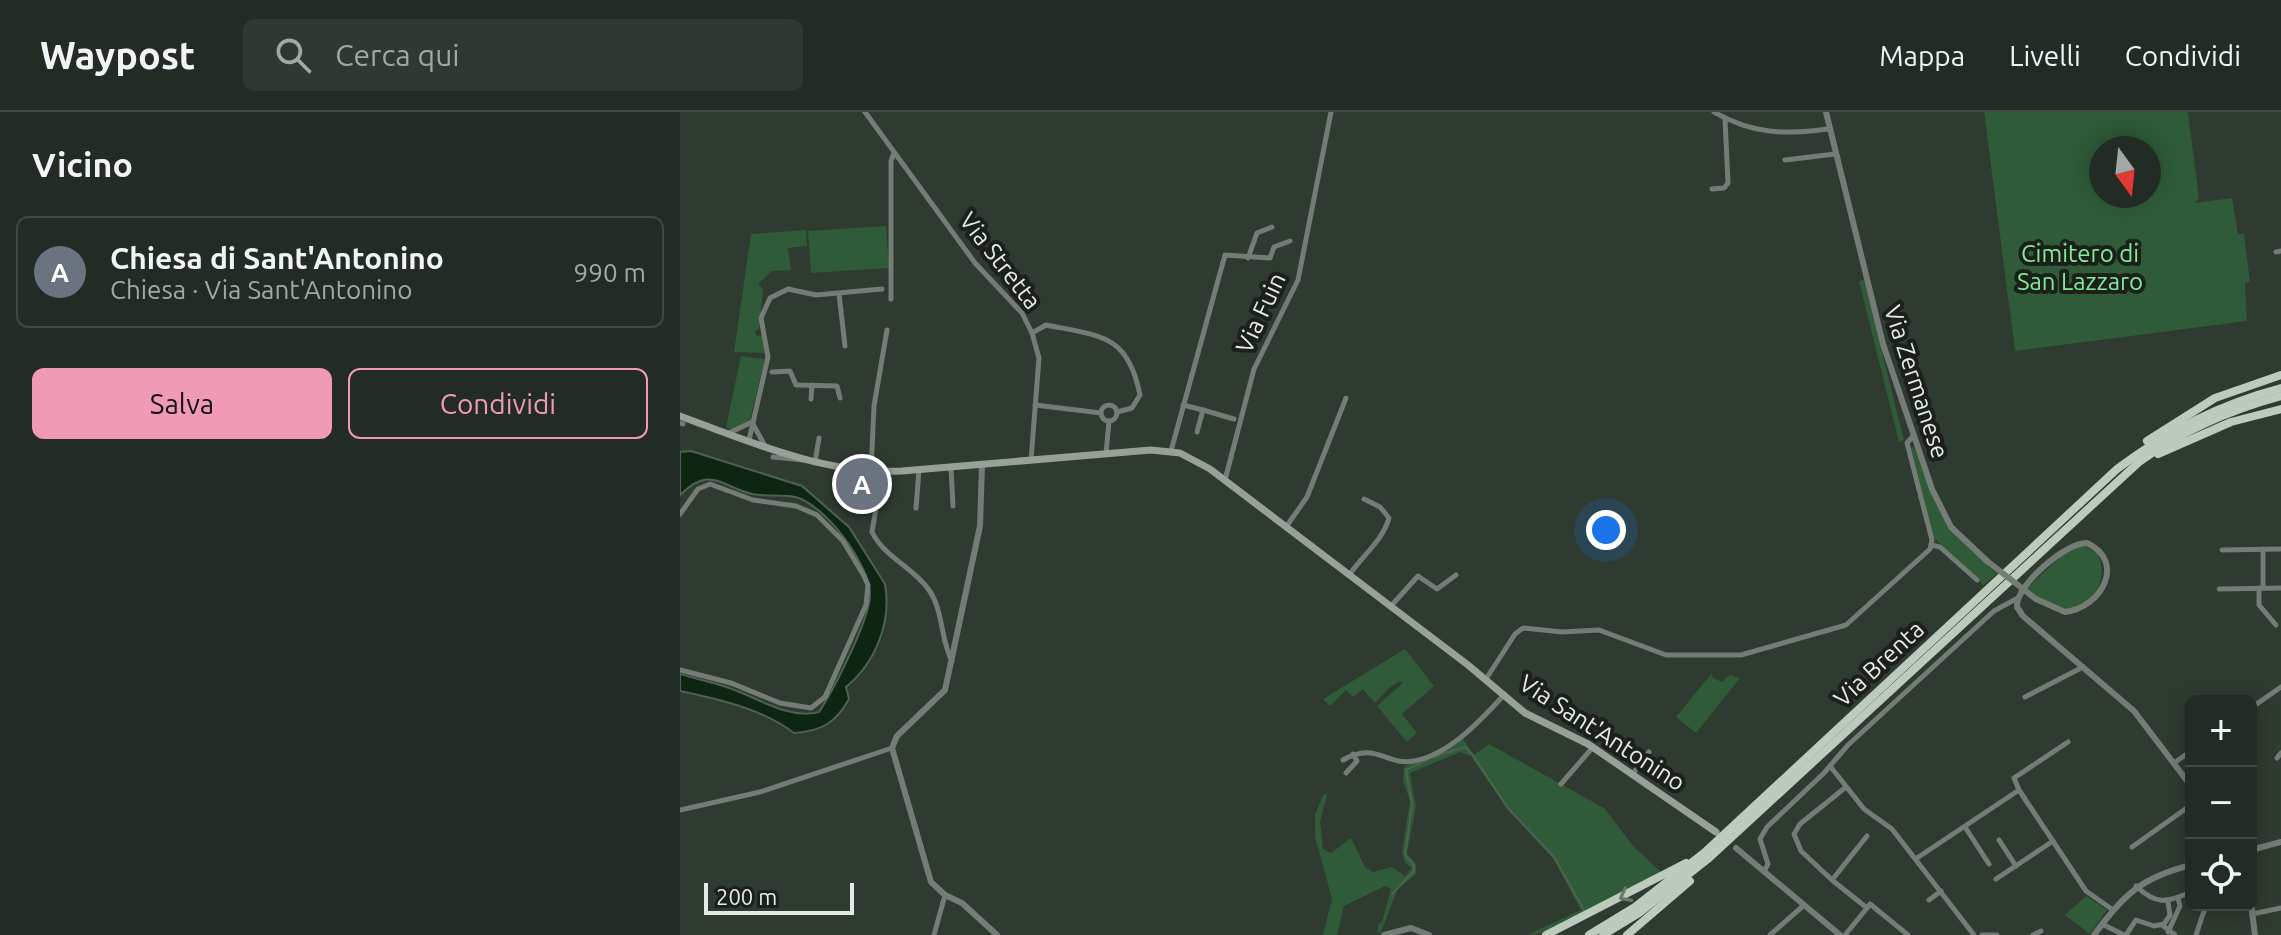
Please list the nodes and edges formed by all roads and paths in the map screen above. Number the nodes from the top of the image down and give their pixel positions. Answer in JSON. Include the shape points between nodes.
{"nodes":[{"id":1,"x":865,"y":112,"type":"edge"},
{"id":2,"x":1331,"y":112,"type":"edge"},
{"id":3,"x":1714,"y":112,"type":"edge"},
{"id":4,"x":1826,"y":112,"type":"edge"},
{"id":5,"x":1725,"y":119,"type":"junction"},
{"id":6,"x":1828,"y":129,"type":"junction"},
{"id":7,"x":894,"y":153,"type":"junction"},
{"id":8,"x":1835,"y":154,"type":"junction"},
{"id":9,"x":1785,"y":160,"type":"dead end"},
{"id":10,"x":1712,"y":189,"type":"dead end"},
{"id":11,"x":1272,"y":227,"type":"dead end"},
{"id":12,"x":1290,"y":241,"type":"dead end"},
{"id":13,"x":1248,"y":258,"type":"junction"},
{"id":14,"x":882,"y":289,"type":"dead end"},
{"id":15,"x":839,"y":294,"type":"junction"},
{"id":16,"x":891,"y":299,"type":"dead end"},
{"id":17,"x":887,"y":330,"type":"dead end"},
{"id":18,"x":1032,"y":333,"type":"junction"},
{"id":19,"x":845,"y":346,"type":"dead end"},
{"id":20,"x":772,"y":372,"type":"dead end"},
{"id":21,"x":2281,"y":375,"type":"edge"},
{"id":22,"x":812,"y":385,"type":"junction"},
{"id":23,"x":2281,"y":388,"type":"edge"},
{"id":24,"x":2281,"y":396,"type":"edge"},
{"id":25,"x":840,"y":398,"type":"dead end"},
{"id":26,"x":1346,"y":398,"type":"dead end"},
{"id":27,"x":811,"y":399,"type":"dead end"},
{"id":28,"x":1035,"y":405,"type":"junction"},
{"id":29,"x":1183,"y":405,"type":"junction"},
{"id":30,"x":2281,"y":409,"type":"edge"},
{"id":31,"x":1203,"y":410,"type":"junction"},
{"id":32,"x":1117,"y":412,"type":"junction"},
{"id":33,"x":1101,"y":413,"type":"junction"},
{"id":34,"x":1234,"y":419,"type":"dead end"},
{"id":35,"x":681,"y":421,"type":"edge"},
{"id":36,"x":1109,"y":421,"type":"junction"},
{"id":37,"x":753,"y":422,"type":"junction"},
{"id":38,"x":2196,"y":423,"type":"junction"},
{"id":39,"x":1197,"y":432,"type":"dead end"},
{"id":40,"x":728,"y":433,"type":"junction"},
{"id":41,"x":819,"y":438,"type":"dead end"},
{"id":42,"x":749,"y":440,"type":"junction"},
{"id":43,"x":1912,"y":441,"type":"junction"},
{"id":44,"x":765,"y":446,"type":"junction"},
{"id":45,"x":1171,"y":451,"type":"junction"},
{"id":46,"x":1106,"y":454,"type":"junction"},
{"id":47,"x":773,"y":457,"type":"dead end"},
{"id":48,"x":805,"y":459,"type":"junction"},
{"id":49,"x":1031,"y":461,"type":"junction"},
{"id":50,"x":815,"y":462,"type":"junction"},
{"id":51,"x":982,"y":465,"type":"junction"},
{"id":52,"x":951,"y":468,"type":"junction"},
{"id":53,"x":919,"y":470,"type":"junction"},
{"id":54,"x":871,"y":471,"type":"junction"},
{"id":55,"x":882,"y":472,"type":"junction"},
{"id":56,"x":2120,"y":472,"type":"junction"},
{"id":57,"x":1225,"y":480,"type":"junction"},
{"id":58,"x":1364,"y":499,"type":"dead end"},
{"id":59,"x":953,"y":506,"type":"dead end"},
{"id":60,"x":916,"y":508,"type":"dead end"},
{"id":61,"x":680,"y":514,"type":"edge"},
{"id":62,"x":1286,"y":527,"type":"junction"},
{"id":63,"x":1931,"y":545,"type":"junction"},
{"id":64,"x":2263,"y":549,"type":"junction"},
{"id":65,"x":2281,"y":549,"type":"edge"},
{"id":66,"x":2222,"y":550,"type":"dead end"},
{"id":67,"x":1350,"y":574,"type":"junction"},
{"id":68,"x":1456,"y":575,"type":"dead end"},
{"id":69,"x":1977,"y":580,"type":"dead end"},
{"id":70,"x":2261,"y":588,"type":"junction"},
{"id":71,"x":2281,"y":588,"type":"edge"},
{"id":72,"x":2219,"y":589,"type":"dead end"},
{"id":73,"x":2016,"y":599,"type":"junction"},
{"id":74,"x":1391,"y":606,"type":"junction"},
{"id":75,"x":2276,"y":625,"type":"dead end"},
{"id":76,"x":953,"y":662,"type":"junction"},
{"id":77,"x":2083,"y":667,"type":"junction"},
{"id":78,"x":680,"y":670,"type":"edge"},
{"id":79,"x":1486,"y":679,"type":"junction"},
{"id":80,"x":2281,"y":687,"type":"edge"},
{"id":81,"x":1504,"y":695,"type":"junction"},
{"id":82,"x":2025,"y":697,"type":"dead end"},
{"id":83,"x":2257,"y":704,"type":"edge"},
{"id":84,"x":2068,"y":742,"type":"dead end"},
{"id":85,"x":1593,"y":747,"type":"junction"},
{"id":86,"x":892,"y":748,"type":"junction"},
{"id":87,"x":1649,"y":752,"type":"dead end"},
{"id":88,"x":1353,"y":754,"type":"junction"},
{"id":89,"x":2185,"y":755,"type":"edge"},
{"id":90,"x":1343,"y":760,"type":"dead end"},
{"id":91,"x":2174,"y":763,"type":"junction"},
{"id":92,"x":1830,"y":766,"type":"junction"},
{"id":93,"x":1346,"y":773,"type":"dead end"},
{"id":94,"x":1632,"y":775,"type":"junction"},
{"id":95,"x":2185,"y":778,"type":"edge"},
{"id":96,"x":1561,"y":784,"type":"dead end"},
{"id":97,"x":1846,"y":787,"type":"junction"},
{"id":98,"x":2019,"y":790,"type":"junction"},
{"id":99,"x":2185,"y":809,"type":"edge"},
{"id":100,"x":680,"y":810,"type":"edge"},
{"id":101,"x":1748,"y":823,"type":"junction"},
{"id":102,"x":1965,"y":827,"type":"junction"},
{"id":103,"x":1716,"y":832,"type":"dead end"},
{"id":104,"x":1867,"y":836,"type":"dead end"},
{"id":105,"x":1999,"y":840,"type":"dead end"},
{"id":106,"x":2053,"y":841,"type":"junction"},
{"id":107,"x":2281,"y":842,"type":"edge"},
{"id":108,"x":2132,"y":847,"type":"dead end"},
{"id":109,"x":1736,"y":848,"type":"dead end"},
{"id":110,"x":2257,"y":848,"type":"edge"},
{"id":111,"x":1704,"y":853,"type":"junction"},
{"id":112,"x":1917,"y":858,"type":"junction"},
{"id":113,"x":1989,"y":864,"type":"dead end"},
{"id":114,"x":2016,"y":866,"type":"junction"},
{"id":115,"x":2185,"y":867,"type":"edge"},
{"id":116,"x":1764,"y":872,"type":"junction"},
{"id":117,"x":1996,"y":879,"type":"dead end"},
{"id":118,"x":1832,"y":880,"type":"junction"},
{"id":119,"x":2136,"y":886,"type":"junction"},
{"id":120,"x":1941,"y":891,"type":"junction"},
{"id":121,"x":945,"y":895,"type":"junction"},
{"id":122,"x":2185,"y":895,"type":"edge"},
{"id":123,"x":2178,"y":898,"type":"junction"},
{"id":124,"x":1929,"y":900,"type":"dead end"},
{"id":125,"x":2168,"y":902,"type":"junction"},
{"id":126,"x":1803,"y":906,"type":"junction"},
{"id":127,"x":1867,"y":908,"type":"junction"},
{"id":128,"x":2281,"y":908,"type":"edge"},
{"id":129,"x":2113,"y":910,"type":"junction"},
{"id":130,"x":2204,"y":911,"type":"edge"},
{"id":131,"x":2252,"y":911,"type":"edge"},
{"id":132,"x":2252,"y":914,"type":"junction"},
{"id":133,"x":2102,"y":924,"type":"junction"},
{"id":134,"x":2162,"y":925,"type":"junction"},
{"id":135,"x":2041,"y":931,"type":"dead end"},
{"id":136,"x":2171,"y":934,"type":"edge"},
{"id":137,"x":934,"y":935,"type":"edge"},
{"id":138,"x":997,"y":935,"type":"edge"},
{"id":139,"x":1384,"y":935,"type":"edge"},
{"id":140,"x":1428,"y":935,"type":"edge"},
{"id":141,"x":1546,"y":935,"type":"edge"},
{"id":142,"x":1589,"y":935,"type":"edge"},
{"id":143,"x":1603,"y":935,"type":"edge"},
{"id":144,"x":1627,"y":935,"type":"edge"},
{"id":145,"x":1770,"y":935,"type":"edge"},
{"id":146,"x":1842,"y":935,"type":"edge"},
{"id":147,"x":1908,"y":935,"type":"edge"},
{"id":148,"x":1974,"y":935,"type":"edge"},
{"id":149,"x":1982,"y":935,"type":"edge"},
{"id":150,"x":1997,"y":935,"type":"edge"},
{"id":151,"x":2033,"y":935,"type":"edge"},
{"id":152,"x":2094,"y":935,"type":"edge"},
{"id":153,"x":2125,"y":935,"type":"edge"},
{"id":154,"x":2196,"y":935,"type":"edge"},
{"id":155,"x":2255,"y":935,"type":"edge"}],
"edges":[{"from":1,"to":7,"type":"street","name":"Via Stretta"},
{"from":2,"to":57,"type":"street","name":"Via Fuin","via":[[1298,280],[1254,369]]},
{"from":3,"to":5,"type":"street"},
{"from":4,"to":6,"type":"street","name":"Via Zermanese"},
{"from":5,"to":6,"type":"street","via":[[1777,134]]},
{"from":5,"to":10,"type":"street","via":[[1728,183]]},
{"from":6,"to":8,"type":"street","name":"Via Zermanese"},
{"from":7,"to":16,"type":"street"},
{"from":7,"to":18,"type":"street","name":"Via Stretta","via":[[975,263],[1022,313]]},
{"from":8,"to":9,"type":"street"},
{"from":8,"to":43,"type":"street","name":"Via Zermanese"},
{"from":11,"to":13,"type":"street","via":[[1257,233]]},
{"from":12,"to":13,"type":"street","via":[[1274,247],[1270,258]]},
{"from":13,"to":29,"type":"street","via":[[1222,259]]},
{"from":14,"to":15,"type":"street"},
{"from":15,"to":19,"type":"street"},
{"from":15,"to":37,"type":"street","via":[[788,289],[768,300],[761,318],[768,357]]},
{"from":17,"to":54,"type":"street","via":[[874,406]]},
{"from":18,"to":28,"type":"street","name":"Via Stretta","via":[[1039,358]]},
{"from":18,"to":32,"type":"street","via":[[1046,325],[1115,342],[1134,365],[1140,395],[1132,408]]},
{"from":20,"to":22,"type":"street","via":[[790,371],[796,385]]},
{"from":21,"to":56,"type":"highway","via":[[2198,406],[2156,434]]},
{"from":22,"to":25,"type":"street","via":[[837,386]]},
{"from":22,"to":27,"type":"street"},
{"from":23,"to":38,"type":"highway","via":[[2241,399]]},
{"from":24,"to":38,"type":"highway"},
{"from":26,"to":62,"type":"street","via":[[1307,497]]},
{"from":28,"to":33,"type":"street"},
{"from":28,"to":49,"type":"street","name":"Via Stretta"},
{"from":29,"to":31,"type":"street"},
{"from":29,"to":45,"type":"street"},
{"from":30,"to":56,"type":"highway","via":[[2200,433]]},
{"from":31,"to":34,"type":"street"},
{"from":31,"to":39,"type":"street"},
{"from":32,"to":33,"type":"street","via":[[1107,406]]},
{"from":32,"to":36,"type":"street"},
{"from":33,"to":36,"type":"street"},
{"from":35,"to":40,"type":"main road","name":"Via Sant'Antonino"},
{"from":36,"to":46,"type":"street"},
{"from":37,"to":40,"type":"street"},
{"from":37,"to":42,"type":"street"},
{"from":37,"to":44,"type":"street"},
{"from":38,"to":56,"type":"highway","name":"Via Brenta","via":[[2154,442]]},
{"from":40,"to":42,"type":"main road","name":"Via Sant'Antonino"},
{"from":41,"to":50,"type":"street"},
{"from":42,"to":44,"type":"main road","name":"Via Sant'Antonino"},
{"from":43,"to":63,"type":"street"},
{"from":43,"to":73,"type":"street","name":"Via Zermanese","bridge":true,"via":[[1946,520],[1987,561],[2036,599],[2059,612],[2086,607],[2104,587],[2102,555],[2087,543],[2072,545],[2020,590]]},
{"from":44,"to":48,"type":"main road","name":"Via Sant'Antonino"},
{"from":45,"to":46,"type":"main road","name":"Via Sant'Antonino"},
{"from":45,"to":57,"type":"main road","name":"Via Sant'Antonino"},
{"from":46,"to":49,"type":"main road","name":"Via Sant'Antonino"},
{"from":47,"to":48,"type":"street","name":"Via Sant'Antonino"},
{"from":48,"to":50,"type":"main road","name":"Via Sant'Antonino"},
{"from":49,"to":51,"type":"main road","name":"Via Sant'Antonino"},
{"from":50,"to":54,"type":"main road","name":"Via Sant'Antonino"},
{"from":51,"to":52,"type":"main road","name":"Via Sant'Antonino"},
{"from":51,"to":76,"type":"street","via":[[980,526]]},
{"from":52,"to":53,"type":"main road","name":"Via Sant'Antonino"},
{"from":52,"to":59,"type":"street"},
{"from":53,"to":55,"type":"main road","name":"Via Sant'Antonino"},
{"from":53,"to":60,"type":"street"},
{"from":54,"to":55,"type":"main road","name":"Via Sant'Antonino"},
{"from":55,"to":76,"type":"street","via":[[872,532],[930,592]]},
{"from":56,"to":101,"type":"highway","name":"Via Brenta"},
{"from":56,"to":111,"type":"highway","name":"Via Brenta"},
{"from":57,"to":62,"type":"main road","name":"Via Sant'Antonino"},
{"from":58,"to":67,"type":"street","via":[[1389,518],[1379,540],[1366,549]]},
{"from":61,"to":78,"type":"street","via":[[698,489],[710,484],[753,500],[807,509],[843,541],[868,585],[866,605],[825,697],[811,708]]},
{"from":62,"to":67,"type":"main road","name":"Via Sant'Antonino"},
{"from":63,"to":69,"type":"street"},
{"from":63,"to":79,"type":"street","via":[[1850,622],[1833,631],[1738,655],[1673,656],[1599,630],[1523,628]]},
{"from":64,"to":65,"type":"street"},
{"from":64,"to":66,"type":"street"},
{"from":64,"to":70,"type":"street"},
{"from":67,"to":74,"type":"main road","name":"Via Sant'Antonino"},
{"from":68,"to":74,"type":"street","via":[[1437,589],[1418,576]]},
{"from":70,"to":71,"type":"street"},
{"from":70,"to":72,"type":"street"},
{"from":70,"to":75,"type":"street","via":[[2259,605]]},
{"from":73,"to":77,"type":"street","via":[[2023,616]]},
{"from":73,"to":92,"type":"street","via":[[1994,611]]},
{"from":74,"to":79,"type":"main road","name":"Via Sant'Antonino"},
{"from":76,"to":86,"type":"street","via":[[945,690],[897,736]]},
{"from":77,"to":82,"type":"street"},
{"from":77,"to":91,"type":"street","via":[[2134,711]]},
{"from":79,"to":81,"type":"main road","name":"Via Sant'Antonino"},
{"from":80,"to":83,"type":"street"},
{"from":81,"to":85,"type":"main road","name":"Via Sant'Antonino","via":[[1535,719]]},
{"from":81,"to":88,"type":"street","via":[[1448,746],[1417,760]]},
{"from":84,"to":98,"type":"street","via":[[2014,778]]},
{"from":85,"to":94,"type":"main road","name":"Via Sant'Antonino"},
{"from":85,"to":96,"type":"street"},
{"from":86,"to":100,"type":"street","via":[[760,792]]},
{"from":86,"to":121,"type":"street","via":[[925,870]]},
{"from":87,"to":94,"type":"street"},
{"from":88,"to":90,"type":"street"},
{"from":88,"to":93,"type":"street","via":[[1357,761]]},
{"from":89,"to":91,"type":"street"},
{"from":91,"to":95,"type":"street"},
{"from":92,"to":97,"type":"street"},
{"from":92,"to":116,"type":"street","via":[[1764,830]]},
{"from":94,"to":103,"type":"main road","name":"Via Sant'Antonino"},
{"from":97,"to":112,"type":"street"},
{"from":97,"to":118,"type":"street","via":[[1794,834],[1799,848]]},
{"from":98,"to":102,"type":"street"},
{"from":98,"to":106,"type":"street"},
{"from":99,"to":108,"type":"street"},
{"from":101,"to":143,"type":"highway","name":"Via Brenta","via":[[1682,881]]},
{"from":101,"to":144,"type":"highway"},
{"from":102,"to":112,"type":"street"},
{"from":102,"to":113,"type":"street"},
{"from":104,"to":118,"type":"street"},
{"from":105,"to":114,"type":"street"},
{"from":106,"to":114,"type":"street"},
{"from":106,"to":129,"type":"street","via":[[2086,891]]},
{"from":107,"to":110,"type":"street"},
{"from":109,"to":116,"type":"street"},
{"from":111,"to":141,"type":"highway","one_way":true},
{"from":111,"to":142,"type":"highway","name":"Via Brenta"},
{"from":112,"to":120,"type":"street"},
{"from":114,"to":117,"type":"street"},
{"from":115,"to":119,"type":"street"},
{"from":116,"to":126,"type":"street"},
{"from":118,"to":127,"type":"street"},
{"from":119,"to":125,"type":"street","via":[[2155,901]]},
{"from":119,"to":129,"type":"street"},
{"from":120,"to":124,"type":"street"},
{"from":120,"to":148,"type":"street"},
{"from":121,"to":137,"type":"street"},
{"from":121,"to":138,"type":"street","via":[[962,903]]},
{"from":122,"to":123,"type":"street"},
{"from":123,"to":125,"type":"street"},
{"from":123,"to":136,"type":"street"},
{"from":125,"to":134,"type":"street","via":[[2170,915]]},
{"from":126,"to":145,"type":"street"},
{"from":126,"to":146,"type":"street"},
{"from":127,"to":146,"type":"street"},
{"from":127,"to":147,"type":"street","via":[[1870,904]]},
{"from":128,"to":132,"type":"street"},
{"from":129,"to":133,"type":"street"},
{"from":130,"to":154,"type":"street"},
{"from":131,"to":132,"type":"street"},
{"from":132,"to":155,"type":"street"},
{"from":133,"to":152,"type":"street"},
{"from":133,"to":153,"type":"street"},
{"from":134,"to":136,"type":"street"},
{"from":134,"to":153,"type":"street","via":[[2139,919]]},
{"from":135,"to":151,"type":"street"},
{"from":139,"to":140,"type":"street","via":[[1411,928]]},
{"from":149,"to":150,"type":"street"}]}
